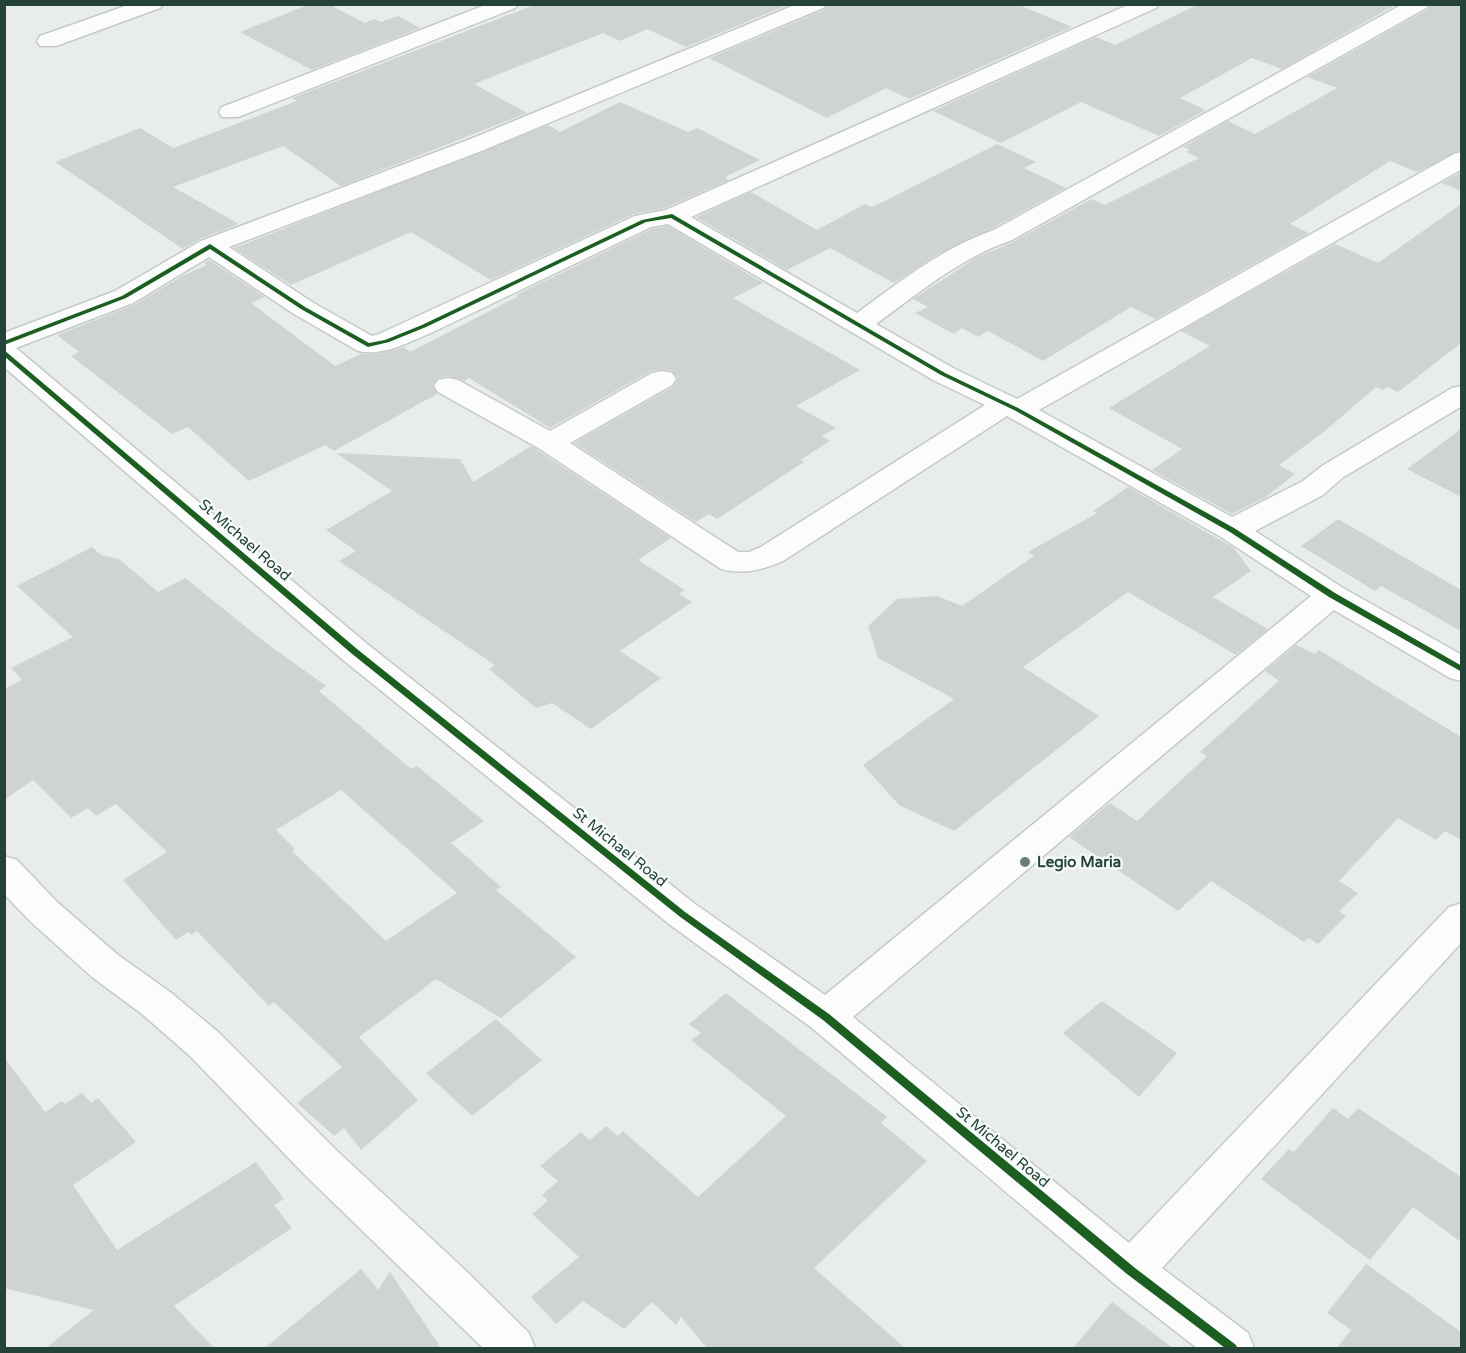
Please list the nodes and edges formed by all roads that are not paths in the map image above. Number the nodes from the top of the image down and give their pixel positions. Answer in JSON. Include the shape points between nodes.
{"nodes":[{"id":1,"x":153,"y":4,"type":"edge"},
{"id":2,"x":508,"y":4,"type":"edge"},
{"id":3,"x":816,"y":4,"type":"edge"},
{"id":4,"x":1149,"y":4,"type":"edge"},
{"id":5,"x":1419,"y":4,"type":"edge"},
{"id":6,"x":48,"y":41,"type":"dead end"},
{"id":7,"x":230,"y":112,"type":"dead end"},
{"id":8,"x":1461,"y":159,"type":"edge"},
{"id":9,"x":672,"y":216,"type":"junction"},
{"id":10,"x":210,"y":246,"type":"junction"},
{"id":11,"x":858,"y":324,"type":"junction"},
{"id":12,"x":4,"y":343,"type":"edge"},
{"id":13,"x":4,"y":352,"type":"edge"},
{"id":14,"x":662,"y":379,"type":"dead end"},
{"id":15,"x":448,"y":386,"type":"dead end"},
{"id":16,"x":1461,"y":394,"type":"edge"},
{"id":17,"x":1011,"y":408,"type":"junction"},
{"id":18,"x":550,"y":443,"type":"junction"},
{"id":19,"x":1232,"y":530,"type":"junction"},
{"id":20,"x":1332,"y":596,"type":"junction"},
{"id":21,"x":1461,"y":670,"type":"edge"},
{"id":22,"x":4,"y":870,"type":"edge"},
{"id":23,"x":1461,"y":917,"type":"edge"},
{"id":24,"x":826,"y":1017,"type":"junction"},
{"id":25,"x":1131,"y":1271,"type":"junction"},
{"id":26,"x":513,"y":1348,"type":"edge"},
{"id":27,"x":1232,"y":1348,"type":"edge"}],
"edges":[{"from":1,"to":6,"type":"street"},
{"from":2,"to":7,"type":"street"},
{"from":3,"to":10,"type":"street","via":[[476,145]]},
{"from":4,"to":9,"type":"street"},
{"from":5,"to":11,"type":"street","via":[[1003,235],[963,251]]},
{"from":8,"to":17,"type":"street"},
{"from":9,"to":10,"type":"street","via":[[644,221],[423,326],[368,345],[303,308]]},
{"from":9,"to":11,"type":"street"},
{"from":10,"to":12,"type":"street","via":[[124,297]]},
{"from":11,"to":17,"type":"street"},
{"from":13,"to":24,"type":"street","name":"St Michael Road","via":[[354,651],[682,915]]},
{"from":14,"to":18,"type":"street"},
{"from":15,"to":18,"type":"street"},
{"from":16,"to":19,"type":"street","via":[[1332,472],[1313,488]]},
{"from":17,"to":18,"type":"street","via":[[772,554],[752,562],[732,562]]},
{"from":17,"to":19,"type":"street"},
{"from":19,"to":20,"type":"street"},
{"from":20,"to":21,"type":"street"},
{"from":20,"to":24,"type":"street"},
{"from":22,"to":26,"type":"street","via":[[105,966],[204,1044]]},
{"from":23,"to":25,"type":"street"},
{"from":24,"to":25,"type":"street","name":"St Michael Road"},
{"from":25,"to":27,"type":"street","name":"St Michael Road"}]}
